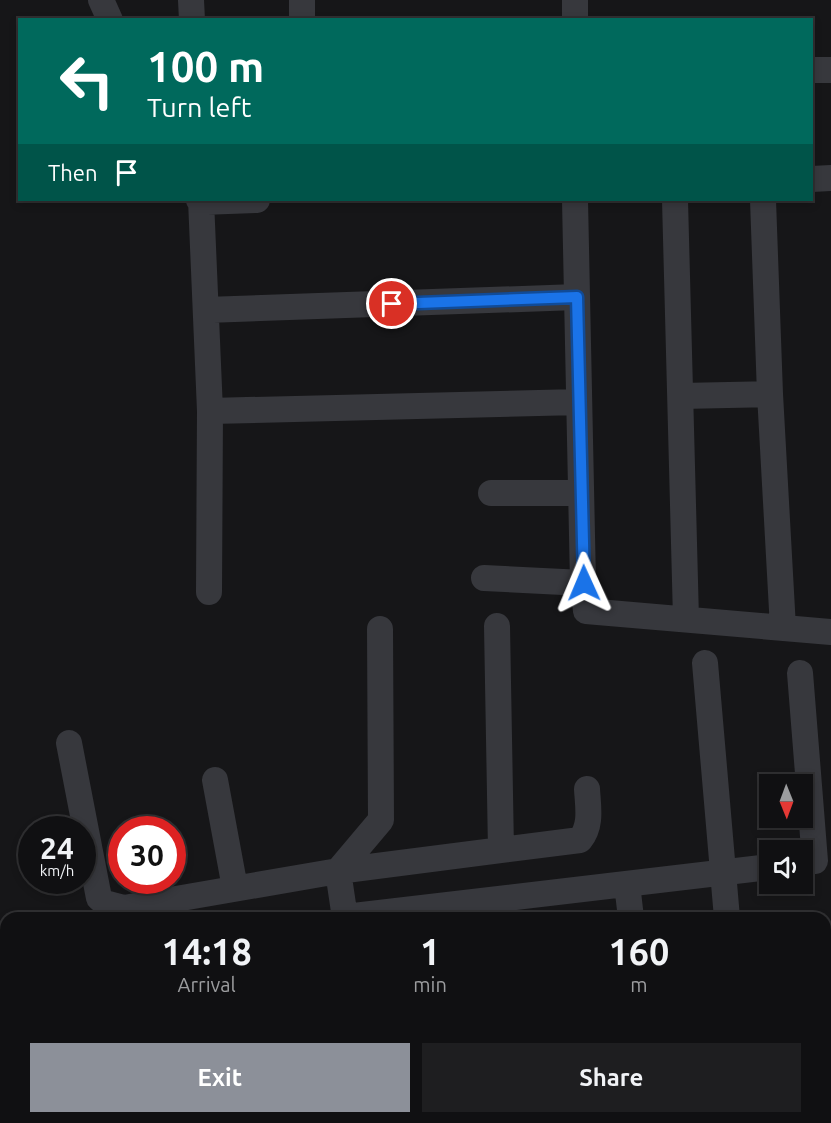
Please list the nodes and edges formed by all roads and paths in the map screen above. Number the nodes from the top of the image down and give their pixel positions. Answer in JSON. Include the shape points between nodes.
{"nodes":[{"id":1,"x":101,"y":0,"type":"edge"},
{"id":2,"x":191,"y":0,"type":"edge"},
{"id":3,"x":302,"y":0,"type":"edge"},
{"id":4,"x":575,"y":0,"type":"edge"},
{"id":5,"x":109,"y":18,"type":"edge"},
{"id":6,"x":192,"y":18,"type":"edge"},
{"id":7,"x":303,"y":18,"type":"edge"},
{"id":8,"x":575,"y":18,"type":"edge"},
{"id":9,"x":831,"y":69,"type":"edge"},
{"id":10,"x":813,"y":70,"type":"edge"},
{"id":11,"x":831,"y":178,"type":"edge"},
{"id":12,"x":813,"y":179,"type":"edge"},
{"id":13,"x":200,"y":201,"type":"edge"},
{"id":14,"x":575,"y":201,"type":"edge"},
{"id":15,"x":675,"y":201,"type":"edge"},
{"id":16,"x":763,"y":201,"type":"edge"},
{"id":17,"x":577,"y":297,"type":"junction"},
{"id":18,"x":206,"y":310,"type":"junction"},
{"id":19,"x":770,"y":394,"type":"junction"},
{"id":20,"x":681,"y":396,"type":"junction"},
{"id":21,"x":579,"y":402,"type":"junction"},
{"id":22,"x":210,"y":411,"type":"junction"},
{"id":23,"x":491,"y":493,"type":"dead end"},
{"id":24,"x":581,"y":493,"type":"junction"},
{"id":25,"x":484,"y":578,"type":"dead end"},
{"id":26,"x":584,"y":583,"type":"junction"},
{"id":27,"x":209,"y":592,"type":"dead end"},
{"id":28,"x":686,"y":619,"type":"junction"},
{"id":29,"x":497,"y":626,"type":"dead end"},
{"id":30,"x":783,"y":628,"type":"junction"},
{"id":31,"x":380,"y":629,"type":"dead end"},
{"id":32,"x":831,"y":632,"type":"edge"},
{"id":33,"x":705,"y":663,"type":"dead end"},
{"id":34,"x":800,"y":673,"type":"dead end"},
{"id":35,"x":69,"y":743,"type":"dead end"},
{"id":36,"x":215,"y":780,"type":"dead end"},
{"id":37,"x":587,"y":789,"type":"dead end"},
{"id":38,"x":501,"y":850,"type":"junction"},
{"id":39,"x":816,"y":861,"type":"edge"},
{"id":40,"x":759,"y":868,"type":"edge"},
{"id":41,"x":338,"y":870,"type":"junction"},
{"id":42,"x":723,"y":873,"type":"junction"},
{"id":43,"x":627,"y":884,"type":"junction"},
{"id":44,"x":235,"y":888,"type":"junction"},
{"id":45,"x":531,"y":907,"type":"edge"},
{"id":46,"x":344,"y":912,"type":"edge"},
{"id":47,"x":430,"y":912,"type":"edge"},
{"id":48,"x":630,"y":912,"type":"edge"},
{"id":49,"x":726,"y":912,"type":"edge"}],
"edges":[{"from":1,"to":5,"type":"street"},
{"from":2,"to":6,"type":"street"},
{"from":3,"to":7,"type":"street"},
{"from":4,"to":8,"type":"street"},
{"from":9,"to":10,"type":"street"},
{"from":11,"to":12,"type":"street"},
{"from":13,"to":18,"type":"street"},
{"from":14,"to":17,"type":"street"},
{"from":15,"to":20,"type":"street"},
{"from":16,"to":19,"type":"street"},
{"from":17,"to":18,"type":"street"},
{"from":17,"to":21,"type":"street"},
{"from":18,"to":22,"type":"street"},
{"from":19,"to":20,"type":"street"},
{"from":19,"to":30,"type":"street"},
{"from":20,"to":28,"type":"street"},
{"from":21,"to":22,"type":"street"},
{"from":21,"to":24,"type":"street"},
{"from":22,"to":27,"type":"street"},
{"from":23,"to":24,"type":"street"},
{"from":24,"to":26,"type":"street"},
{"from":25,"to":26,"type":"street"},
{"from":26,"to":28,"type":"street","via":[[586,611]]},
{"from":28,"to":30,"type":"street"},
{"from":29,"to":38,"type":"street"},
{"from":30,"to":32,"type":"street"},
{"from":31,"to":41,"type":"street","via":[[381,820]]},
{"from":33,"to":42,"type":"street"},
{"from":34,"to":39,"type":"street"},
{"from":35,"to":44,"type":"street","via":[[99,898],[124,908]]},
{"from":36,"to":44,"type":"street"},
{"from":37,"to":38,"type":"street","via":[[588,822],[580,840]]},
{"from":38,"to":41,"type":"street"},
{"from":40,"to":42,"type":"street"},
{"from":41,"to":44,"type":"street"},
{"from":41,"to":46,"type":"street"},
{"from":42,"to":43,"type":"street"},
{"from":42,"to":49,"type":"street"},
{"from":43,"to":45,"type":"street"},
{"from":43,"to":48,"type":"street"},
{"from":45,"to":47,"type":"street"}]}
